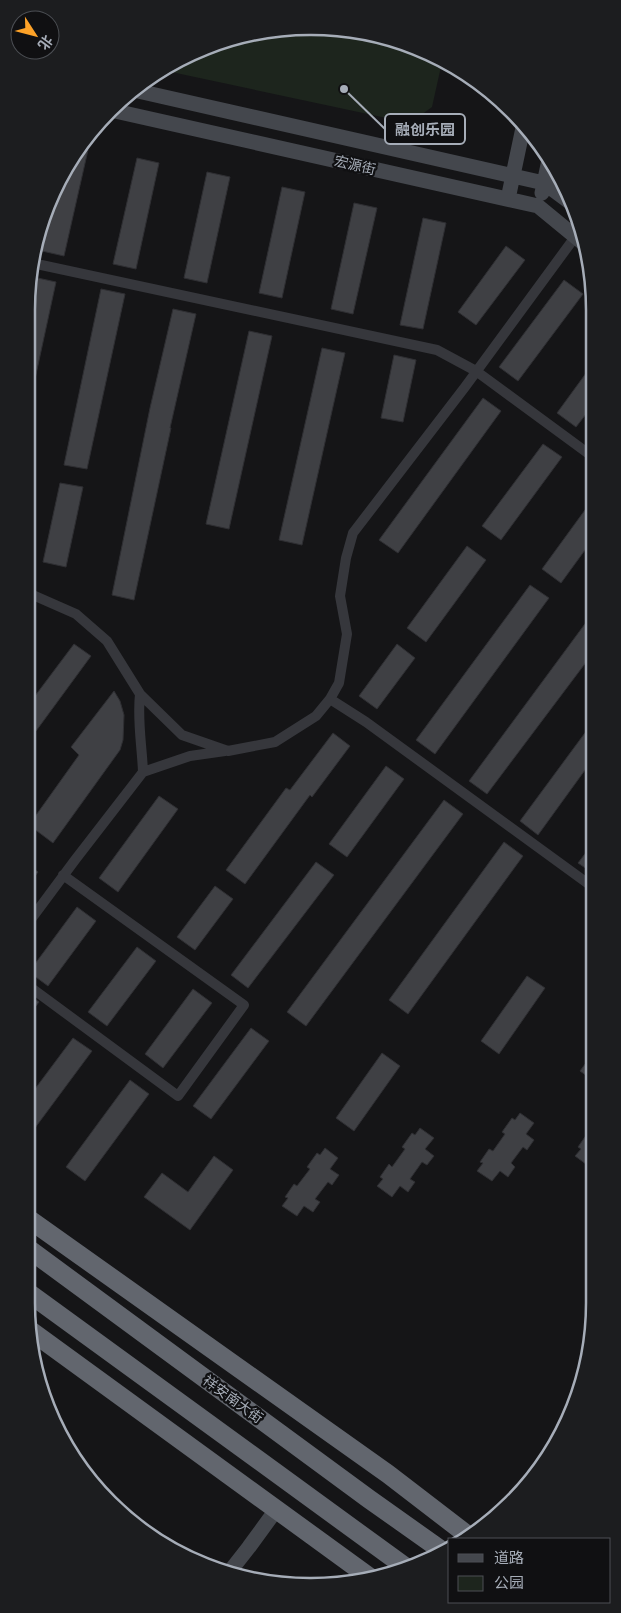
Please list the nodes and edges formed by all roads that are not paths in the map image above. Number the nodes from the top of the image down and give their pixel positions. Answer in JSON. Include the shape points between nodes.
{"nodes":[{"id":1,"x":143,"y":92,"type":"edge"},
{"id":2,"x":120,"y":112,"type":"edge"},
{"id":3,"x":521,"y":133,"type":"edge"},
{"id":4,"x":547,"y":169,"type":"edge"},
{"id":5,"x":512,"y":176,"type":"junction"},
{"id":6,"x":544,"y":183,"type":"junction"},
{"id":7,"x":561,"y":195,"type":"edge"},
{"id":8,"x":508,"y":199,"type":"junction"},
{"id":9,"x":538,"y":206,"type":"junction"},
{"id":10,"x":577,"y":238,"type":"edge"},
{"id":11,"x":578,"y":242,"type":"edge"},
{"id":12,"x":39,"y":264,"type":"edge"},
{"id":13,"x":476,"y":371,"type":"junction"},
{"id":14,"x":586,"y":452,"type":"edge"},
{"id":15,"x":35,"y":596,"type":"edge"},
{"id":16,"x":140,"y":694,"type":"junction"},
{"id":17,"x":330,"y":699,"type":"junction"},
{"id":18,"x":228,"y":751,"type":"junction"},
{"id":19,"x":143,"y":772,"type":"junction"},
{"id":20,"x":63,"y":876,"type":"junction"},
{"id":21,"x":586,"y":882,"type":"edge"},
{"id":22,"x":35,"y":914,"type":"edge"},
{"id":23,"x":35,"y":991,"type":"edge"},
{"id":24,"x":35,"y":1224,"type":"edge"},
{"id":25,"x":35,"y":1254,"type":"edge"},
{"id":26,"x":35,"y":1298,"type":"edge"},
{"id":27,"x":37,"y":1335,"type":"edge"},
{"id":28,"x":276,"y":1510,"type":"junction"},
{"id":29,"x":464,"y":1532,"type":"edge"},
{"id":30,"x":437,"y":1547,"type":"edge"},
{"id":31,"x":400,"y":1563,"type":"edge"},
{"id":32,"x":233,"y":1567,"type":"edge"},
{"id":33,"x":364,"y":1573,"type":"edge"}],
"edges":[{"from":1,"to":5,"type":"main road","name":"宏源街"},
{"from":2,"to":8,"type":"main road","name":"宏源街"},
{"from":3,"to":5,"type":"main road"},
{"from":4,"to":6,"type":"main road"},
{"from":5,"to":6,"type":"main road","name":"宏源街"},
{"from":5,"to":8,"type":"main road"},
{"from":6,"to":7,"type":"main road","name":"宏源街"},
{"from":6,"to":9,"type":"main road"},
{"from":8,"to":9,"type":"main road","name":"宏源街"},
{"from":9,"to":10,"type":"main road","name":"宏源街"},
{"from":11,"to":13,"type":"street"},
{"from":12,"to":13,"type":"street","via":[[437,350]]},
{"from":13,"to":14,"type":"street"},
{"from":13,"to":17,"type":"street","via":[[353,533],[340,596],[347,634],[339,683]]},
{"from":15,"to":16,"type":"street","via":[[76,614],[107,641]]},
{"from":16,"to":18,"type":"street","via":[[182,735]]},
{"from":16,"to":19,"type":"street","via":[[138,712]]},
{"from":17,"to":18,"type":"street","via":[[316,716],[275,742]]},
{"from":17,"to":21,"type":"street"},
{"from":18,"to":19,"type":"street","via":[[190,756]]},
{"from":19,"to":20,"type":"street"},
{"from":20,"to":22,"type":"street"},
{"from":20,"to":23,"type":"street","via":[[244,1005],[178,1096]]},
{"from":24,"to":29,"type":"highway","via":[[388,1474]]},
{"from":25,"to":30,"type":"highway","name":"祥安南大街"},
{"from":26,"to":31,"type":"highway"},
{"from":27,"to":28,"type":"highway"},
{"from":28,"to":32,"type":"main road"},
{"from":28,"to":33,"type":"highway"}]}
